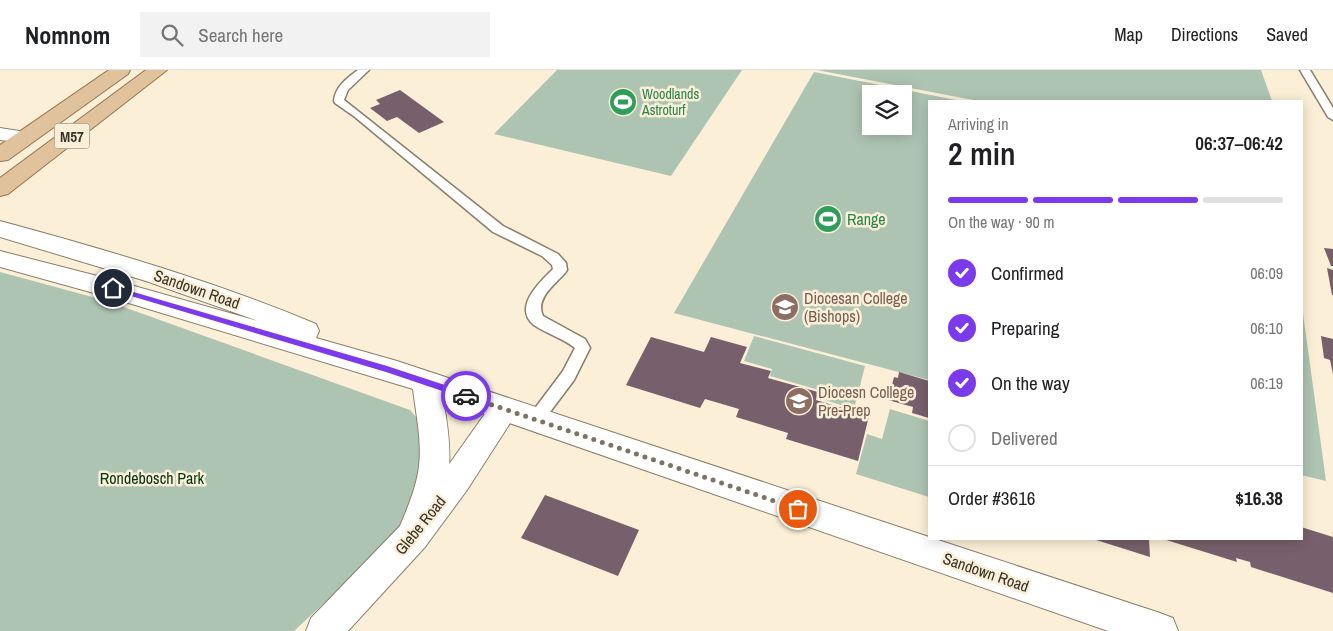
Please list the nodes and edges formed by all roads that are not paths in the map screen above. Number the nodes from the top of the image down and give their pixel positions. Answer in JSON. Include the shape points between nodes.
{"nodes":[{"id":1,"x":120,"y":70,"type":"edge"},
{"id":2,"x":158,"y":70,"type":"edge"},
{"id":3,"x":364,"y":70,"type":"edge"},
{"id":4,"x":1305,"y":70,"type":"edge"},
{"id":5,"x":1333,"y":116,"type":"edge"},
{"id":6,"x":0,"y":134,"type":"edge"},
{"id":7,"x":25,"y":137,"type":"junction"},
{"id":8,"x":0,"y":154,"type":"edge"},
{"id":9,"x":0,"y":189,"type":"edge"},
{"id":10,"x":0,"y":229,"type":"edge"},
{"id":11,"x":0,"y":259,"type":"edge"},
{"id":12,"x":387,"y":369,"type":"junction"},
{"id":13,"x":426,"y":382,"type":"junction"},
{"id":14,"x":504,"y":409,"type":"junction"},
{"id":15,"x":535,"y":419,"type":"junction"},
{"id":16,"x":414,"y":536,"type":"junction"},
{"id":17,"x":324,"y":631,"type":"edge"},
{"id":18,"x":1160,"y":631,"type":"edge"}],
"edges":[{"from":1,"to":7,"type":"main road","number":"M57"},
{"from":2,"to":9,"type":"main road","number":"M57"},
{"from":3,"to":15,"type":"lane","via":[[342,89],[339,101],[498,229],[549,253],[559,263],[560,270],[534,299],[532,308],[538,320],[580,343],[581,355]]},
{"from":4,"to":5,"type":"lane"},
{"from":6,"to":7,"type":"street"},
{"from":7,"to":8,"type":"main road","number":"M57"},
{"from":10,"to":12,"type":"street","name":"Sandown Road","via":[[265,312]]},
{"from":11,"to":12,"type":"street","name":"Sandown Road","via":[[113,288]]},
{"from":12,"to":13,"type":"street","name":"Sandown Road"},
{"from":13,"to":14,"type":"street","name":"Sandown Road"},
{"from":13,"to":16,"type":"street","via":[[434,431],[435,464]]},
{"from":14,"to":15,"type":"street","name":"Sandown Road"},
{"from":14,"to":16,"type":"street","name":"Glebe Road"},
{"from":15,"to":18,"type":"street","name":"Sandown Road"},
{"from":16,"to":17,"type":"street","name":"Glebe Road"}]}
